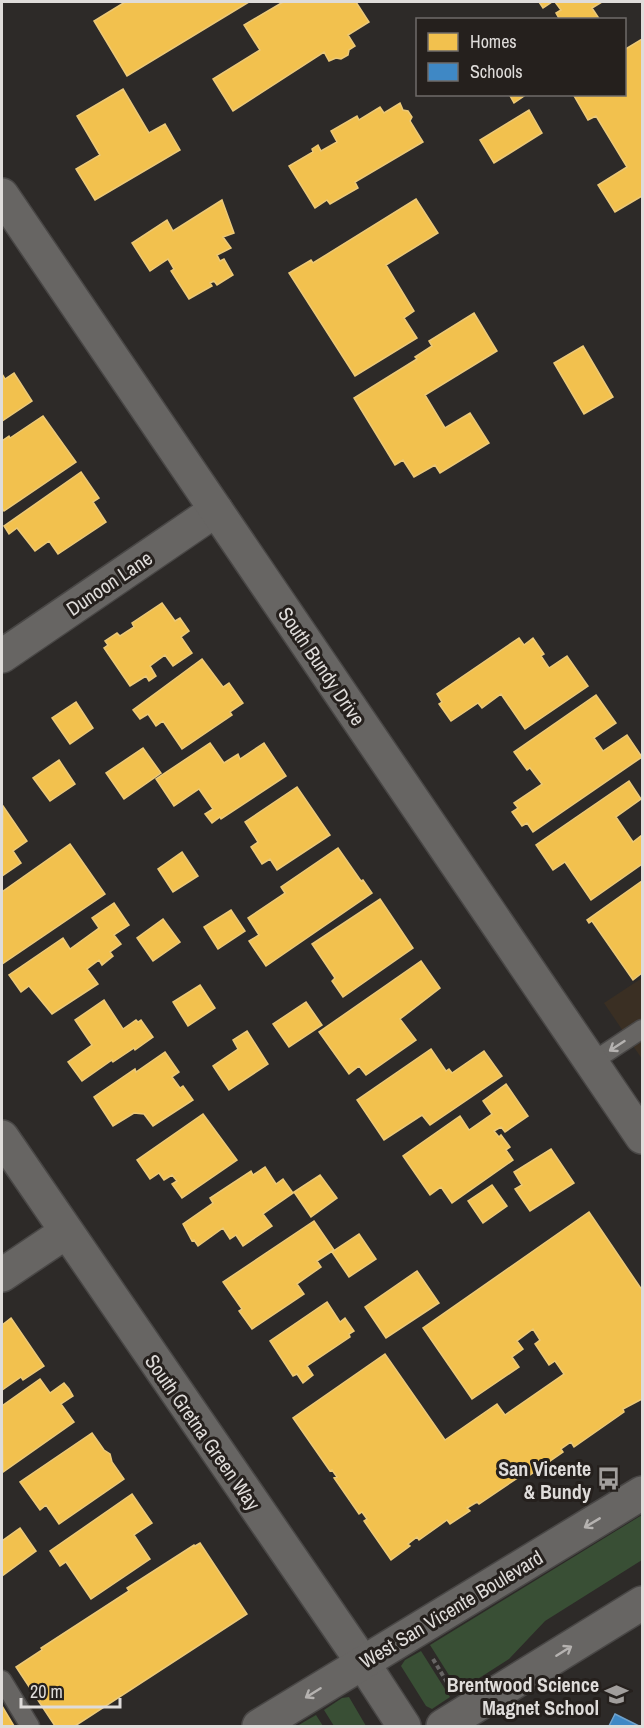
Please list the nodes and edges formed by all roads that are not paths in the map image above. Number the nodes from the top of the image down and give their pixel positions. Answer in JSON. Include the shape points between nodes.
{"nodes":[{"id":1,"x":2,"y":195,"type":"edge"},
{"id":2,"x":216,"y":510,"type":"junction"},
{"id":3,"x":2,"y":656,"type":"edge"},
{"id":4,"x":642,"y":1029,"type":"edge"},
{"id":5,"x":592,"y":1062,"type":"junction"},
{"id":6,"x":642,"y":1136,"type":"edge"},
{"id":7,"x":2,"y":1137,"type":"edge"},
{"id":8,"x":66,"y":1232,"type":"junction"},
{"id":9,"x":2,"y":1275,"type":"edge"},
{"id":10,"x":642,"y":1493,"type":"edge"},
{"id":11,"x":642,"y":1603,"type":"edge"},
{"id":12,"x":363,"y":1663,"type":"junction"},
{"id":13,"x":2,"y":1680,"type":"edge"},
{"id":14,"x":30,"y":1726,"type":"edge"},
{"id":15,"x":260,"y":1726,"type":"edge"},
{"id":16,"x":404,"y":1726,"type":"edge"},
{"id":17,"x":443,"y":1726,"type":"edge"}],
"edges":[{"from":1,"to":2,"type":"street","name":"South Bundy Drive"},
{"from":2,"to":3,"type":"street","name":"Dunoon Lane"},
{"from":2,"to":5,"type":"street","name":"South Bundy Drive"},
{"from":4,"to":5,"type":"lane","one_way":true},
{"from":5,"to":6,"type":"street","name":"South Bundy Drive"},
{"from":7,"to":8,"type":"street","name":"South Gretna Green Way"},
{"from":8,"to":9,"type":"street"},
{"from":8,"to":12,"type":"street","name":"South Gretna Green Way"},
{"from":10,"to":12,"type":"street","name":"West San Vicente Boulevard","one_way":true},
{"from":17,"to":11,"type":"street","one_way":true},
{"from":12,"to":15,"type":"street","name":"West San Vicente Boulevard","one_way":true},
{"from":12,"to":16,"type":"street","name":"South Gretna Green Way"},
{"from":13,"to":14,"type":"lane"}]}
